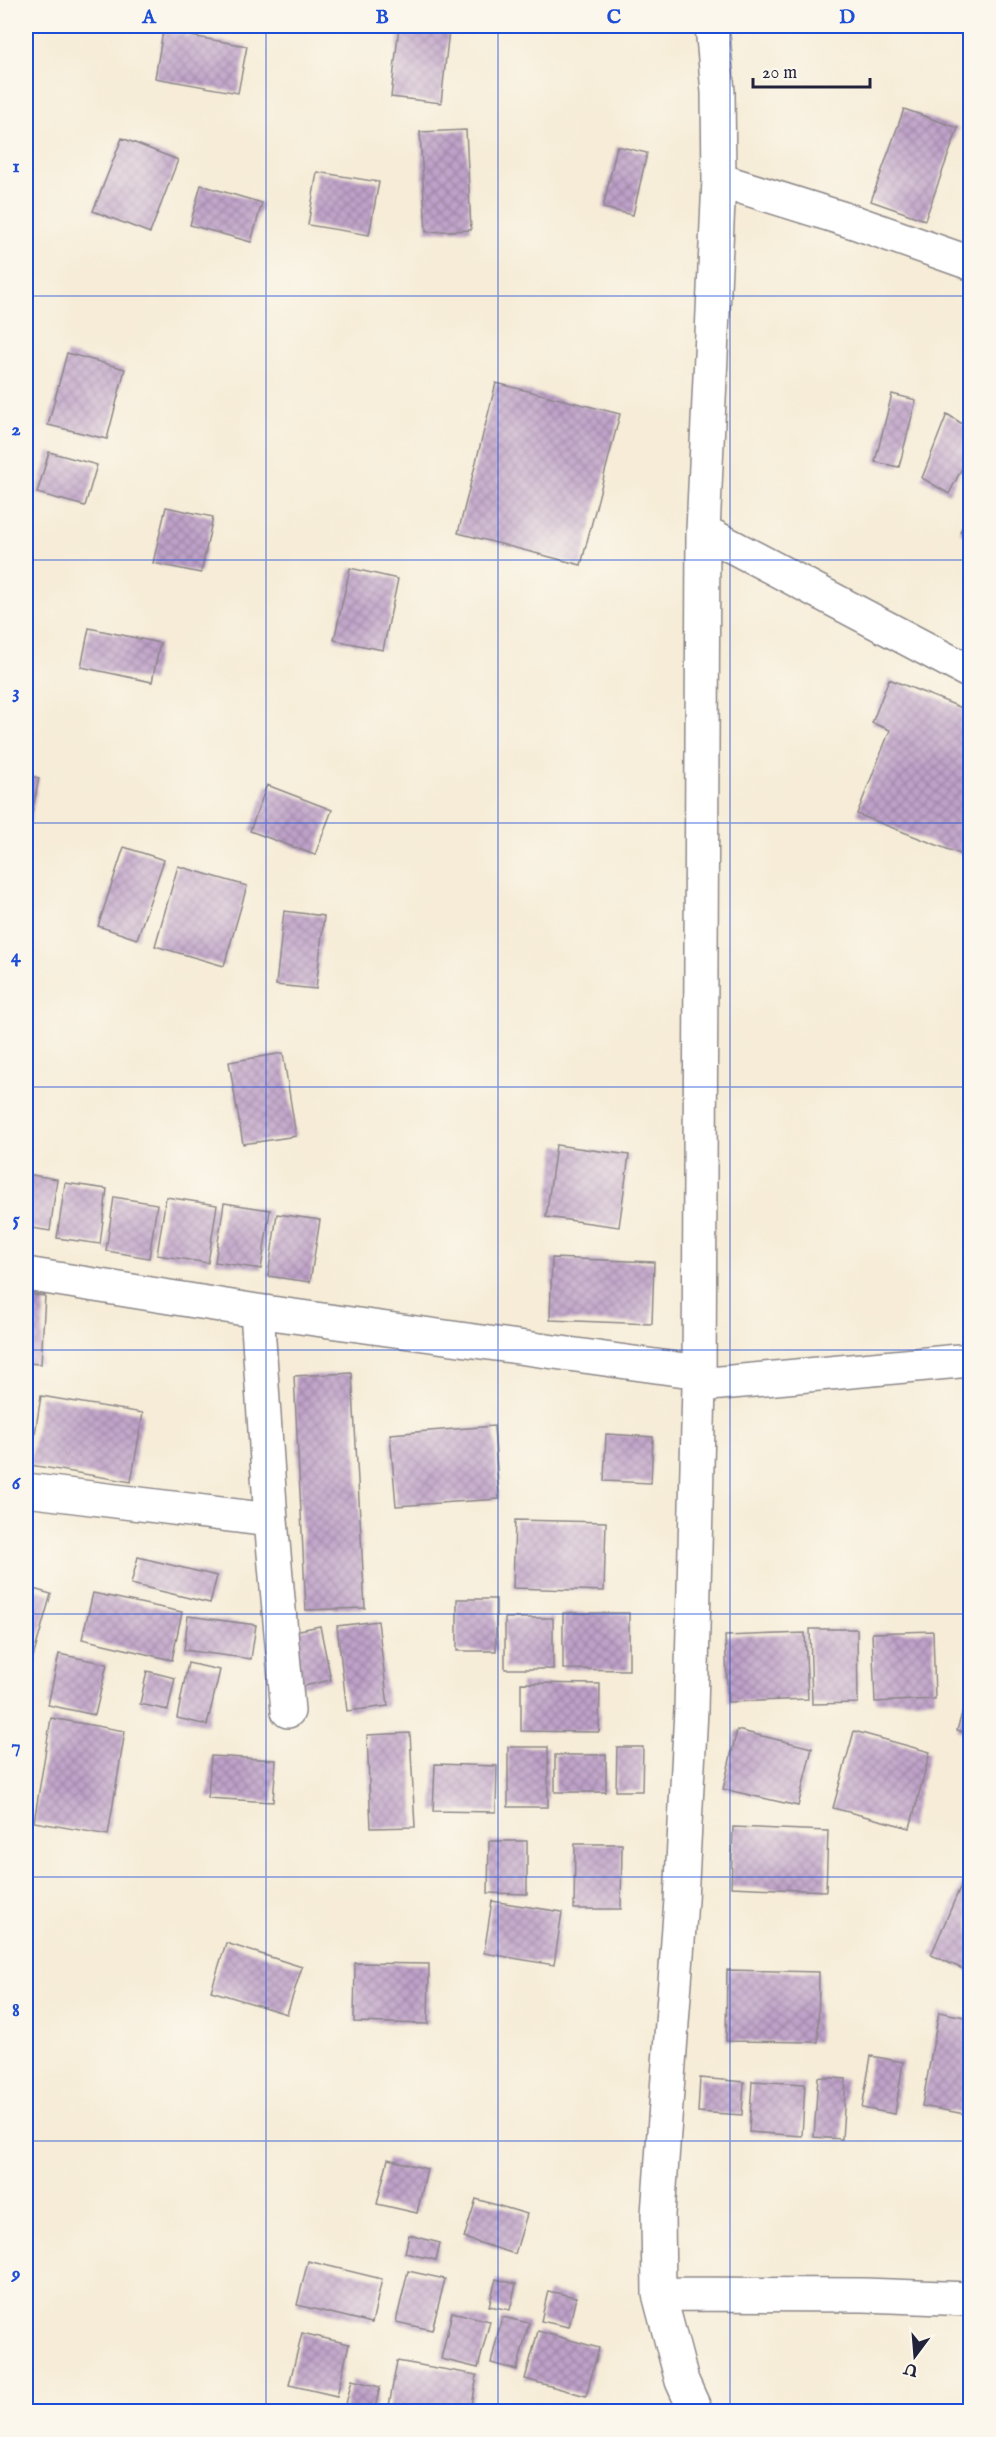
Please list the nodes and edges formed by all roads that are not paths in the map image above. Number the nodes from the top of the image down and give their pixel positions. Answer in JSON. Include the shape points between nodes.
{"nodes":[{"id":1,"x":712,"y":26,"type":"edge"},
{"id":2,"x":719,"y":180,"type":"junction"},
{"id":3,"x":970,"y":263,"type":"edge"},
{"id":4,"x":703,"y":531,"type":"junction"},
{"id":5,"x":970,"y":672,"type":"edge"},
{"id":6,"x":26,"y":1274,"type":"edge"},
{"id":7,"x":257,"y":1311,"type":"junction"},
{"id":8,"x":970,"y":1360,"type":"edge"},
{"id":9,"x":699,"y":1378,"type":"junction"},
{"id":10,"x":26,"y":1490,"type":"edge"},
{"id":11,"x":271,"y":1520,"type":"junction"},
{"id":12,"x":288,"y":1711,"type":"dead end"},
{"id":13,"x":659,"y":2294,"type":"junction"},
{"id":14,"x":970,"y":2299,"type":"edge"},
{"id":15,"x":696,"y":2412,"type":"edge"}],
"edges":[{"from":1,"to":2,"type":"street"},
{"from":2,"to":3,"type":"street"},
{"from":2,"to":4,"type":"street"},
{"from":4,"to":5,"type":"street"},
{"from":4,"to":9,"type":"street"},
{"from":6,"to":7,"type":"street"},
{"from":7,"to":9,"type":"street"},
{"from":7,"to":11,"type":"street"},
{"from":8,"to":9,"type":"street"},
{"from":9,"to":13,"type":"street","via":[[691,1710],[658,2214]]},
{"from":10,"to":11,"type":"street"},
{"from":11,"to":12,"type":"street"},
{"from":13,"to":14,"type":"street"},
{"from":13,"to":15,"type":"street","via":[[682,2381]]}]}
